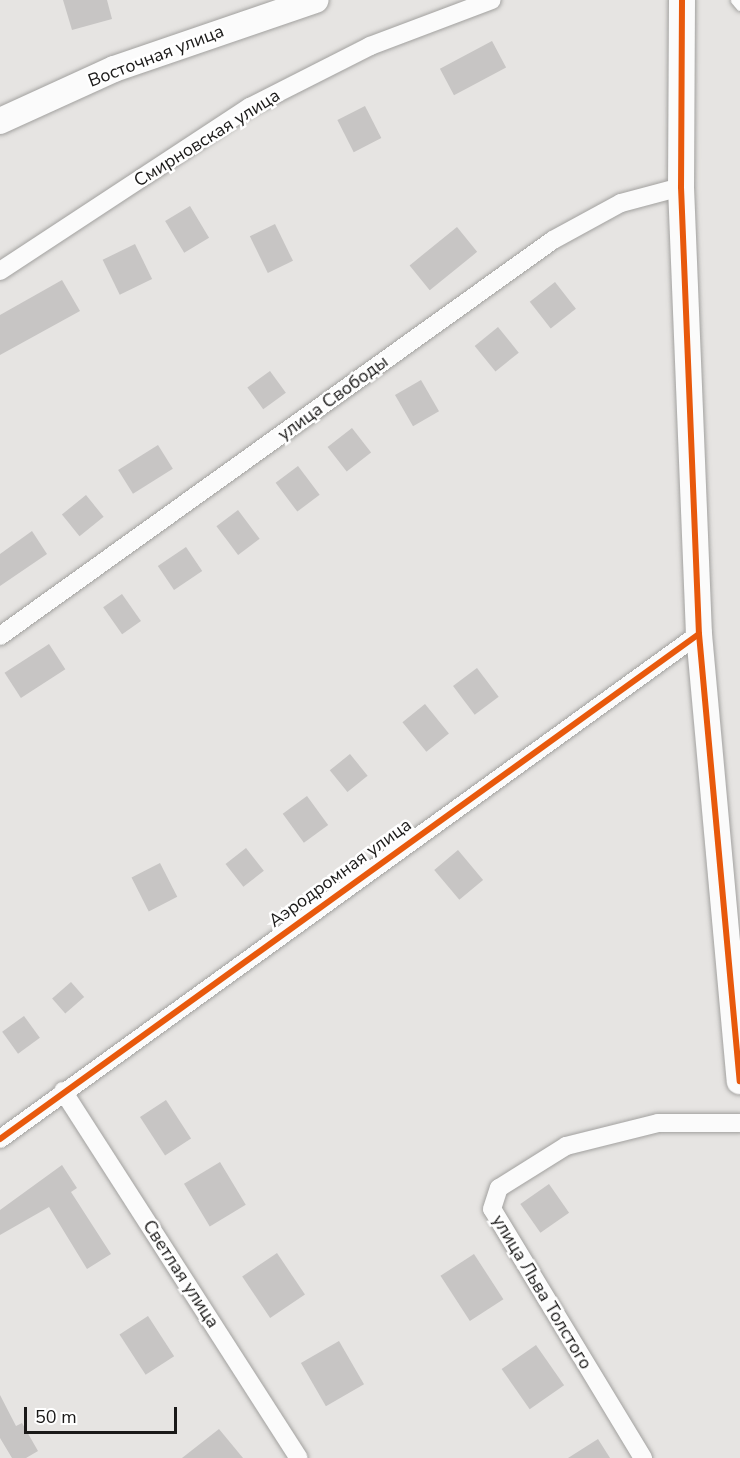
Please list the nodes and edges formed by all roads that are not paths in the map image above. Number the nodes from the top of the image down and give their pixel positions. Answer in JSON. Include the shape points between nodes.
{"nodes":[{"id":1,"x":315,"y":0,"type":"edge"},
{"id":2,"x":492,"y":0,"type":"edge"},
{"id":3,"x":682,"y":0,"type":"edge"},
{"id":4,"x":735,"y":0,"type":"edge"},
{"id":5,"x":740,"y":6,"type":"edge"},
{"id":6,"x":0,"y":122,"type":"edge"},
{"id":7,"x":681,"y":187,"type":"junction"},
{"id":8,"x":0,"y":271,"type":"edge"},
{"id":9,"x":699,"y":634,"type":"junction"},
{"id":10,"x":0,"y":636,"type":"edge"},
{"id":11,"x":739,"y":1064,"type":"edge"},
{"id":12,"x":63,"y":1091,"type":"junction"},
{"id":13,"x":740,"y":1123,"type":"edge"},
{"id":14,"x":0,"y":1139,"type":"edge"},
{"id":15,"x":299,"y":1458,"type":"edge"},
{"id":16,"x":643,"y":1458,"type":"edge"}],
"edges":[{"from":1,"to":6,"type":"street","name":"Восточная улица","via":[[114,69]]},
{"from":2,"to":8,"type":"street","name":"Смирновская улица","via":[[370,46],[250,107]]},
{"from":3,"to":7,"type":"street"},
{"from":4,"to":5,"type":"lane"},
{"from":7,"to":9,"type":"street"},
{"from":7,"to":10,"type":"street","name":"улица Свободы","via":[[621,203],[553,240]]},
{"from":9,"to":11,"type":"street"},
{"from":9,"to":12,"type":"street","name":"Аэродромная улица"},
{"from":12,"to":14,"type":"street","name":"Аэродромная улица"},
{"from":12,"to":15,"type":"street","name":"Светлая улица"},
{"from":13,"to":16,"type":"street","name":"улица Льва Толстого","via":[[658,1123],[566,1146],[499,1188],[492,1209]]}]}
